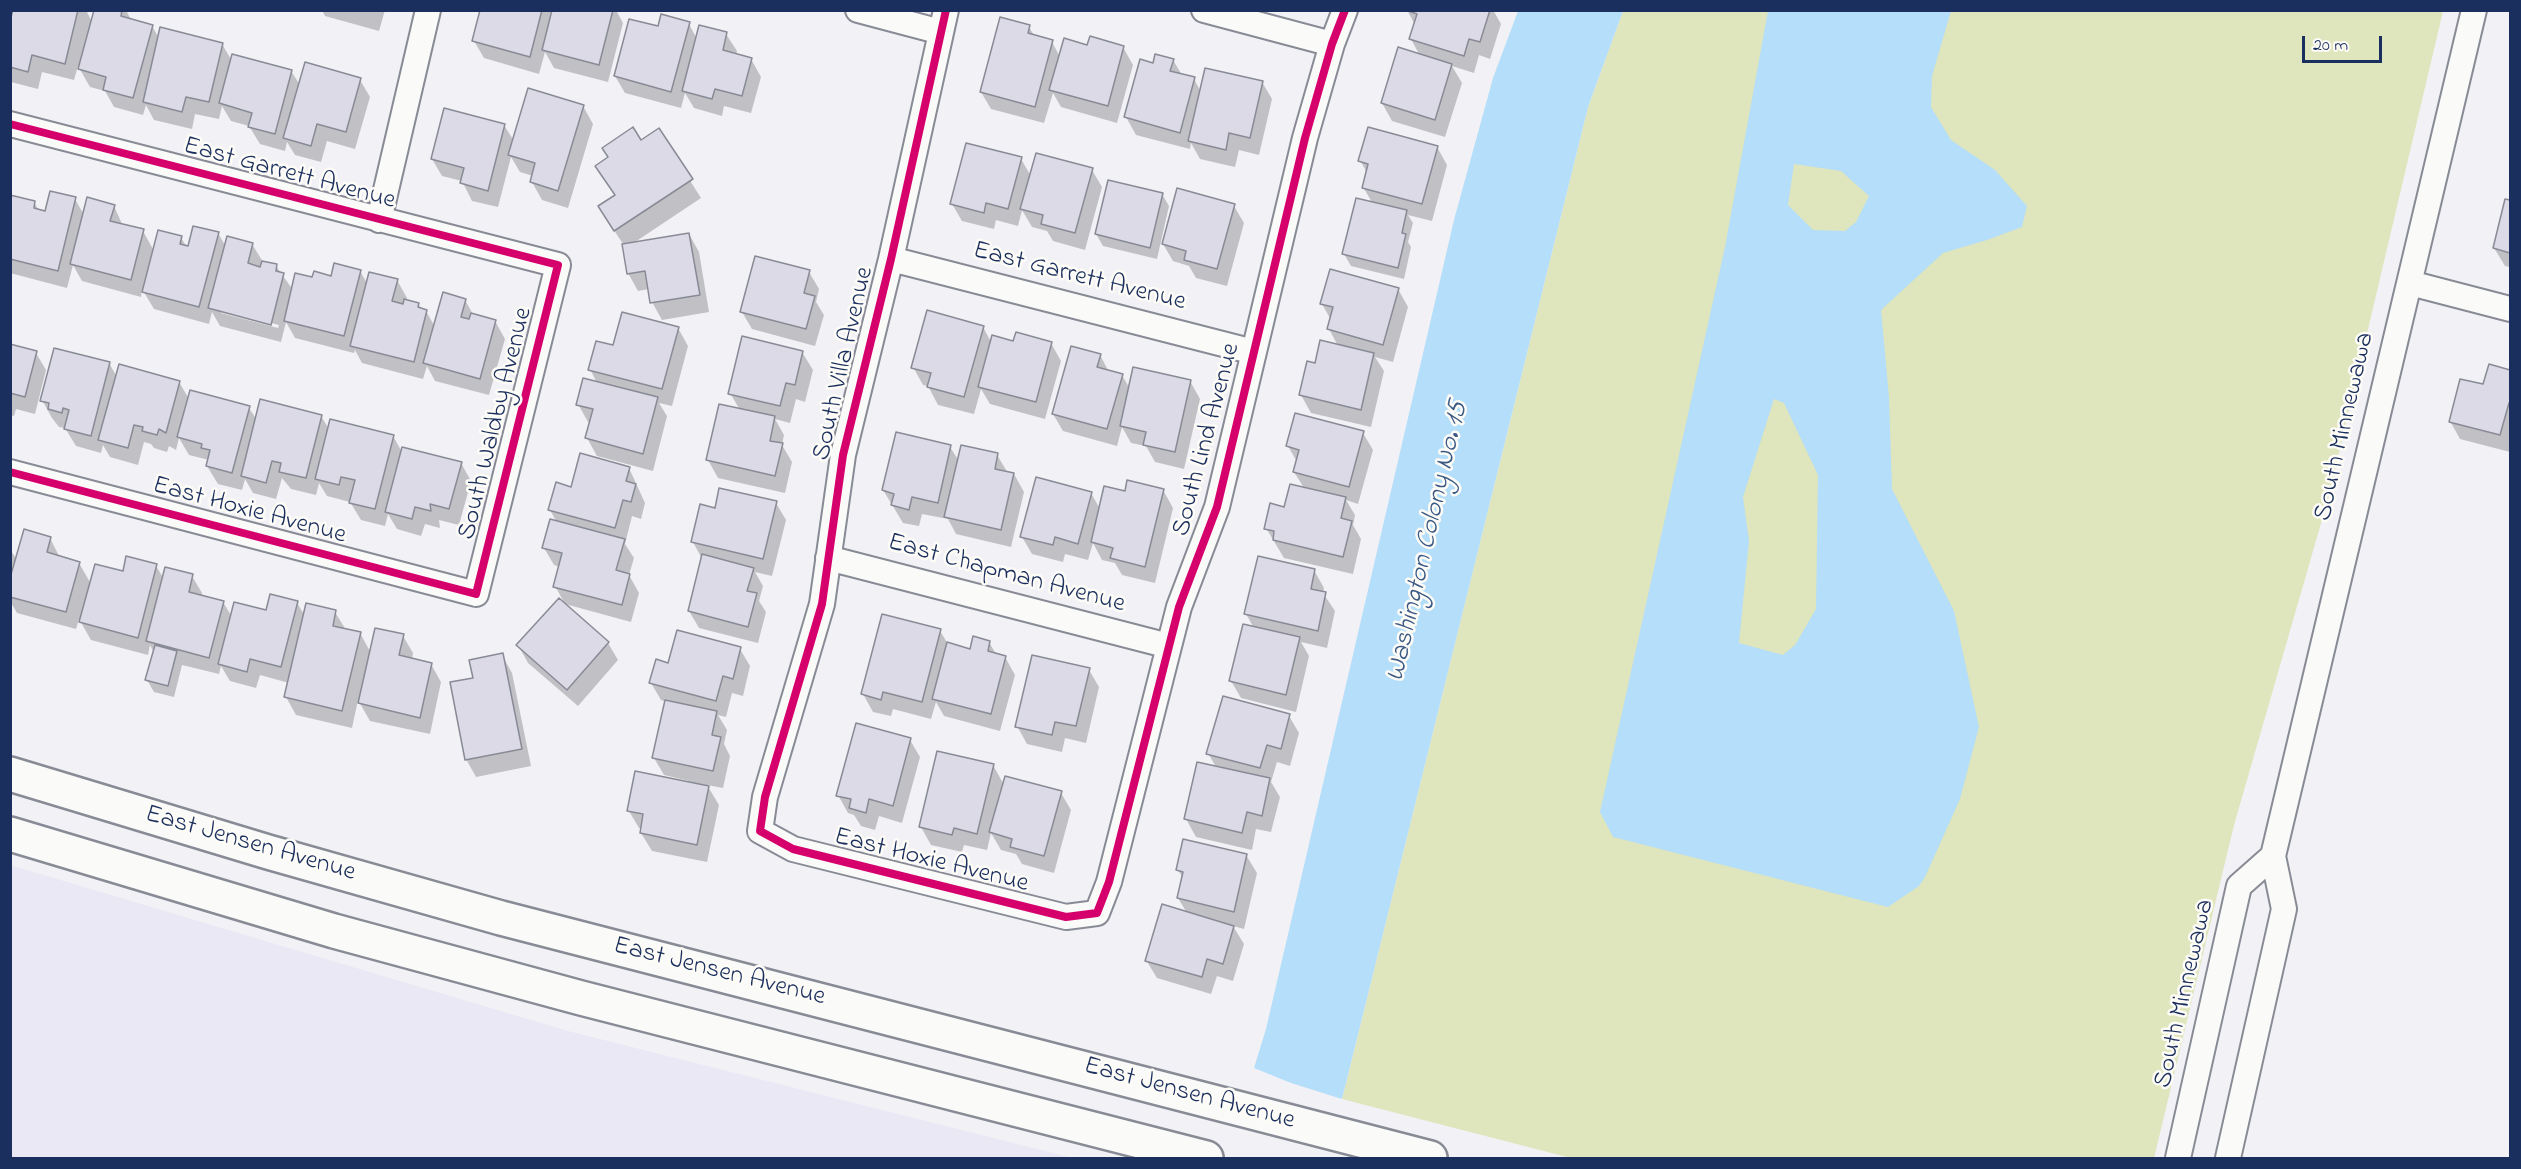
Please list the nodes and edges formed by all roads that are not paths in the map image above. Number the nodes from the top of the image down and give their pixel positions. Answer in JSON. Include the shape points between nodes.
{"nodes":[{"id":1,"x":428,"y":10,"type":"edge"},
{"id":2,"x":858,"y":10,"type":"edge"},
{"id":3,"x":1204,"y":10,"type":"edge"},
{"id":4,"x":1345,"y":10,"type":"edge"},
{"id":5,"x":2474,"y":10,"type":"edge"},
{"id":6,"x":943,"y":21,"type":"edge"},
{"id":7,"x":1332,"y":44,"type":"junction"},
{"id":8,"x":10,"y":124,"type":"edge"},
{"id":9,"x":379,"y":220,"type":"junction"},
{"id":10,"x":891,"y":259,"type":"junction"},
{"id":11,"x":558,"y":265,"type":"joint"},
{"id":12,"x":2410,"y":283,"type":"junction"},
{"id":13,"x":2511,"y":309,"type":"edge"},
{"id":14,"x":1254,"y":352,"type":"junction"},
{"id":15,"x":10,"y":472,"type":"edge"},
{"id":16,"x":828,"y":558,"type":"junction"},
{"id":17,"x":476,"y":594,"type":"joint"},
{"id":18,"x":1169,"y":646,"type":"junction"},
{"id":19,"x":10,"y":774,"type":"edge"},
{"id":20,"x":760,"y":831,"type":"joint"},
{"id":21,"x":10,"y":834,"type":"edge"},
{"id":22,"x":2273,"y":856,"type":"junction"},
{"id":23,"x":1097,"y":913,"type":"joint"},
{"id":24,"x":1206,"y":1158,"type":"edge"},
{"id":25,"x":1430,"y":1158,"type":"edge"},
{"id":26,"x":2178,"y":1158,"type":"edge"},
{"id":27,"x":2228,"y":1158,"type":"edge"}],
"edges":[{"from":1,"to":9,"type":"street"},
{"from":2,"to":6,"type":"street"},
{"from":3,"to":7,"type":"street"},
{"from":4,"to":7,"type":"street","name":"South Lind Avenue"},
{"from":5,"to":12,"type":"street","name":"South Minnewawa"},
{"from":6,"to":10,"type":"street","name":"South Villa Avenue"},
{"from":7,"to":14,"type":"street","name":"South Lind Avenue","via":[[1305,138]]},
{"from":8,"to":9,"type":"street","name":"East Garrett Avenue"},
{"from":9,"to":11,"type":"street","name":"East Garrett Avenue"},
{"from":10,"to":14,"type":"street","name":"East Garrett Avenue"},
{"from":10,"to":16,"type":"street","name":"South Villa Avenue","via":[[843,455]]},
{"from":11,"to":17,"type":"street","name":"South Waldby Avenue"},
{"from":12,"to":13,"type":"street"},
{"from":12,"to":22,"type":"street","name":"South Minnewawa"},
{"from":14,"to":18,"type":"street","name":"South Lind Avenue","via":[[1217,507]]},
{"from":15,"to":17,"type":"street","name":"East Hoxie Avenue"},
{"from":16,"to":18,"type":"street","name":"East Chapman Avenue"},
{"from":16,"to":20,"type":"street","name":"South Villa Avenue","via":[[822,604],[765,797]]},
{"from":18,"to":23,"type":"street","name":"South Lind Avenue","via":[[1109,882]]},
{"from":19,"to":25,"type":"main road","name":"East Jensen Avenue","via":[[501,918]]},
{"from":20,"to":23,"type":"street","name":"East Hoxie Avenue","via":[[793,849],[1066,917]]},
{"from":21,"to":24,"type":"main road","via":[[334,931],[581,998]]},
{"from":22,"to":26,"type":"street","name":"South Minnewawa","via":[[2240,886]]},
{"from":22,"to":27,"type":"street","name":"South Minnewawa","via":[[2284,909]]}]}
